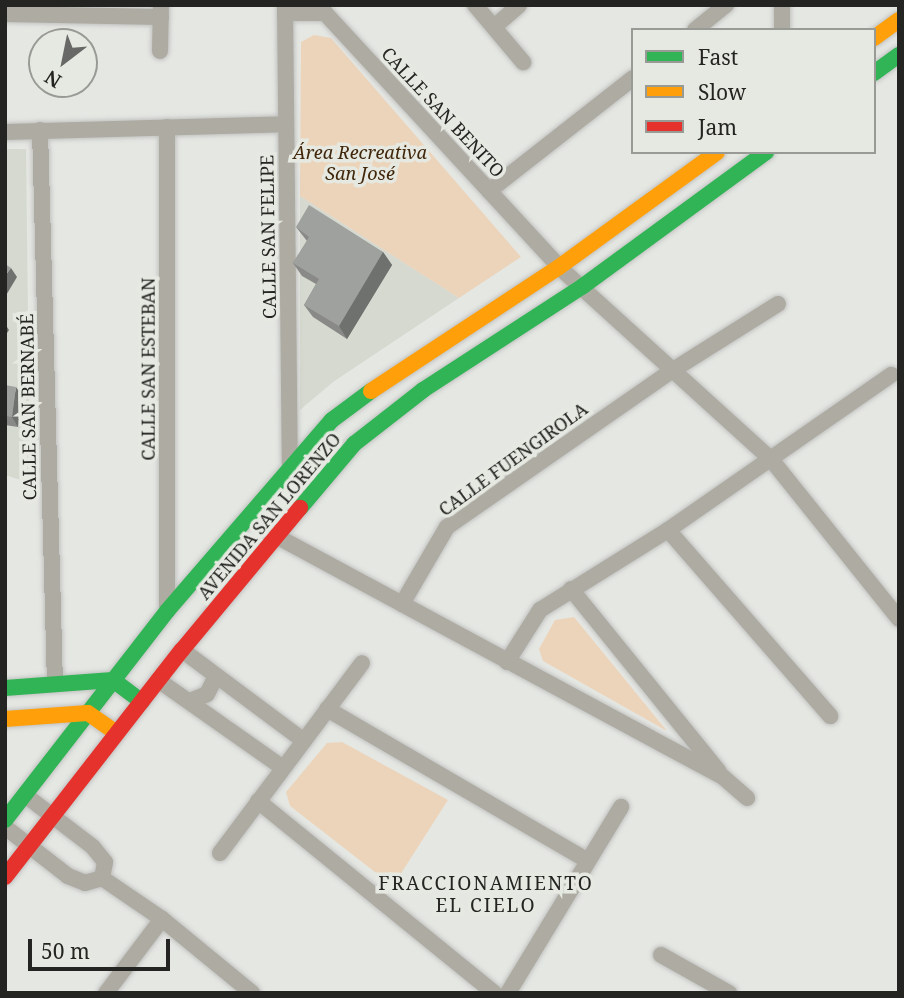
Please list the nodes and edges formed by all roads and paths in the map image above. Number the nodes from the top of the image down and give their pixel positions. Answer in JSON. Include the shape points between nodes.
{"nodes":[{"id":1,"x":475,"y":5,"type":"edge"},
{"id":2,"x":519,"y":5,"type":"edge"},
{"id":3,"x":726,"y":5,"type":"edge"},
{"id":4,"x":782,"y":5,"type":"edge"},
{"id":5,"x":285,"y":9,"type":"edge"},
{"id":6,"x":38,"y":10,"type":"edge"},
{"id":7,"x":161,"y":11,"type":"edge"},
{"id":8,"x":6,"y":14,"type":"edge"},
{"id":9,"x":899,"y":20,"type":"edge"},
{"id":10,"x":494,"y":27,"type":"junction"},
{"id":11,"x":697,"y":28,"type":"edge"},
{"id":12,"x":782,"y":28,"type":"edge"},
{"id":13,"x":876,"y":37,"type":"edge"},
{"id":14,"x":160,"y":51,"type":"dead end"},
{"id":15,"x":899,"y":55,"type":"edge"},
{"id":16,"x":523,"y":62,"type":"dead end"},
{"id":17,"x":876,"y":72,"type":"edge"},
{"id":18,"x":631,"y":80,"type":"edge"},
{"id":19,"x":286,"y":124,"type":"junction"},
{"id":20,"x":167,"y":127,"type":"junction"},
{"id":21,"x":40,"y":130,"type":"junction"},
{"id":22,"x":5,"y":132,"type":"edge"},
{"id":23,"x":714,"y":154,"type":"edge"},
{"id":24,"x":763,"y":154,"type":"edge"},
{"id":25,"x":489,"y":191,"type":"junction"},
{"id":26,"x":559,"y":267,"type":"junction"},
{"id":27,"x":583,"y":286,"type":"junction"},
{"id":28,"x":778,"y":304,"type":"dead end"},
{"id":29,"x":673,"y":370,"type":"junction"},
{"id":30,"x":891,"y":375,"type":"dead end"},
{"id":31,"x":770,"y":458,"type":"junction"},
{"id":32,"x":290,"y":468,"type":"junction"},
{"id":33,"x":668,"y":530,"type":"junction"},
{"id":34,"x":276,"y":536,"type":"junction"},
{"id":35,"x":571,"y":589,"type":"junction"},
{"id":36,"x":402,"y":604,"type":"junction"},
{"id":37,"x":899,"y":619,"type":"edge"},
{"id":38,"x":181,"y":622,"type":"junction"},
{"id":39,"x":182,"y":650,"type":"junction"},
{"id":40,"x":507,"y":662,"type":"junction"},
{"id":41,"x":362,"y":663,"type":"dead end"},
{"id":42,"x":216,"y":676,"type":"junction"},
{"id":43,"x":113,"y":680,"type":"junction"},
{"id":44,"x":158,"y":680,"type":"junction"},
{"id":45,"x":55,"y":683,"type":"junction"},
{"id":46,"x":5,"y":688,"type":"edge"},
{"id":47,"x":190,"y":701,"type":"junction"},
{"id":48,"x":142,"y":702,"type":"junction"},
{"id":49,"x":327,"y":709,"type":"junction"},
{"id":50,"x":88,"y":713,"type":"junction"},
{"id":51,"x":830,"y":716,"type":"dead end"},
{"id":52,"x":5,"y":719,"type":"edge"},
{"id":53,"x":117,"y":733,"type":"junction"},
{"id":54,"x":304,"y":741,"type":"junction"},
{"id":55,"x":284,"y":768,"type":"junction"},
{"id":56,"x":723,"y":777,"type":"junction"},
{"id":57,"x":25,"y":795,"type":"junction"},
{"id":58,"x":747,"y":798,"type":"dead end"},
{"id":59,"x":258,"y":801,"type":"junction"},
{"id":60,"x":621,"y":807,"type":"dead end"},
{"id":61,"x":53,"y":816,"type":"junction"},
{"id":62,"x":5,"y":820,"type":"edge"},
{"id":63,"x":5,"y":827,"type":"edge"},
{"id":64,"x":30,"y":846,"type":"junction"},
{"id":65,"x":220,"y":853,"type":"dead end"},
{"id":66,"x":587,"y":861,"type":"junction"},
{"id":67,"x":5,"y":877,"type":"edge"},
{"id":68,"x":102,"y":878,"type":"junction"},
{"id":69,"x":162,"y":919,"type":"junction"},
{"id":70,"x":661,"y":956,"type":"dead end"},
{"id":71,"x":106,"y":993,"type":"edge"},
{"id":72,"x":252,"y":993,"type":"edge"},
{"id":73,"x":494,"y":993,"type":"edge"},
{"id":74,"x":508,"y":993,"type":"edge"},
{"id":75,"x":729,"y":993,"type":"edge"}],
"edges":[{"from":1,"to":10,"type":"street"},
{"from":2,"to":10,"type":"street"},
{"from":3,"to":11,"type":"street"},
{"from":4,"to":12,"type":"street"},
{"from":5,"to":19,"type":"street","name":"CALLE SAN FELIPE"},
{"from":5,"to":25,"type":"street","name":"CALLE SAN BENITO","via":[[325,13]]},
{"from":6,"to":7,"type":"street"},
{"from":6,"to":8,"type":"street"},
{"from":7,"to":14,"type":"street"},
{"from":9,"to":13,"type":"street"},
{"from":10,"to":16,"type":"street"},
{"from":15,"to":17,"type":"street"},
{"from":18,"to":25,"type":"street"},
{"from":19,"to":20,"type":"street"},
{"from":19,"to":32,"type":"street","name":"CALLE SAN FELIPE"},
{"from":20,"to":21,"type":"street"},
{"from":20,"to":38,"type":"street","name":"CALLE SAN ESTEBAN"},
{"from":21,"to":22,"type":"street"},
{"from":21,"to":45,"type":"street","name":"CALLE SAN BERNABÉ"},
{"from":23,"to":26,"type":"street","name":"AVENIDA SAN LORENZO"},
{"from":24,"to":27,"type":"street","name":"AVENIDA SAN LORENZO"},
{"from":25,"to":26,"type":"street","name":"CALLE SAN BENITO"},
{"from":26,"to":27,"type":"street","name":"CALLE SAN BENITO"},
{"from":26,"to":32,"type":"street","name":"AVENIDA SAN LORENZO","via":[[406,364],[332,421]]},
{"from":27,"to":29,"type":"street","name":"CALLE SAN BENITO"},
{"from":27,"to":34,"type":"street","name":"AVENIDA SAN LORENZO","via":[[423,390],[354,444]]},
{"from":28,"to":29,"type":"street","name":"CALLE FUENGIROLA"},
{"from":29,"to":31,"type":"street","name":"CALLE SAN BENITO"},
{"from":29,"to":36,"type":"street","name":"CALLE FUENGIROLA","via":[[447,527]]},
{"from":30,"to":31,"type":"street"},
{"from":31,"to":33,"type":"street"},
{"from":31,"to":37,"type":"street","name":"CALLE SAN BENITO"},
{"from":32,"to":38,"type":"street","name":"AVENIDA SAN LORENZO"},
{"from":33,"to":35,"type":"street"},
{"from":33,"to":51,"type":"street"},
{"from":34,"to":36,"type":"street"},
{"from":34,"to":38,"type":"street","name":"AVENIDA SAN LORENZO"},
{"from":35,"to":40,"type":"street","via":[[540,610]]},
{"from":35,"to":56,"type":"street"},
{"from":36,"to":40,"type":"street"},
{"from":38,"to":39,"type":"street","name":"AVENIDA SAN LORENZO"},
{"from":38,"to":43,"type":"street","name":"AVENIDA SAN LORENZO"},
{"from":39,"to":42,"type":"street"},
{"from":39,"to":44,"type":"street","name":"AVENIDA SAN LORENZO"},
{"from":40,"to":56,"type":"street"},
{"from":41,"to":49,"type":"street"},
{"from":42,"to":47,"type":"street","via":[[207,694]]},
{"from":42,"to":54,"type":"street"},
{"from":43,"to":45,"type":"street"},
{"from":43,"to":48,"type":"street"},
{"from":43,"to":50,"type":"street","name":"AVENIDA SAN LORENZO"},
{"from":44,"to":47,"type":"street"},
{"from":44,"to":48,"type":"street","name":"AVENIDA SAN LORENZO"},
{"from":45,"to":46,"type":"street"},
{"from":47,"to":55,"type":"street"},
{"from":48,"to":53,"type":"street","name":"AVENIDA SAN LORENZO"},
{"from":49,"to":54,"type":"street"},
{"from":49,"to":66,"type":"street"},
{"from":50,"to":52,"type":"street"},
{"from":50,"to":53,"type":"street"},
{"from":50,"to":57,"type":"street","name":"AVENIDA SAN LORENZO"},
{"from":53,"to":61,"type":"street","name":"AVENIDA SAN LORENZO"},
{"from":54,"to":55,"type":"street"},
{"from":55,"to":59,"type":"street"},
{"from":56,"to":58,"type":"street"},
{"from":57,"to":61,"type":"street"},
{"from":57,"to":62,"type":"street","name":"AVENIDA SAN LORENZO"},
{"from":59,"to":65,"type":"street"},
{"from":59,"to":73,"type":"street"},
{"from":60,"to":66,"type":"street"},
{"from":61,"to":64,"type":"street","name":"AVENIDA SAN LORENZO"},
{"from":61,"to":68,"type":"street","via":[[93,847],[105,863]]},
{"from":63,"to":64,"type":"street"},
{"from":64,"to":67,"type":"street","name":"AVENIDA SAN LORENZO"},
{"from":64,"to":68,"type":"street","via":[[68,876],[85,883]]},
{"from":66,"to":74,"type":"street"},
{"from":68,"to":69,"type":"street"},
{"from":69,"to":71,"type":"street"},
{"from":69,"to":72,"type":"street"},
{"from":70,"to":75,"type":"street"}]}
